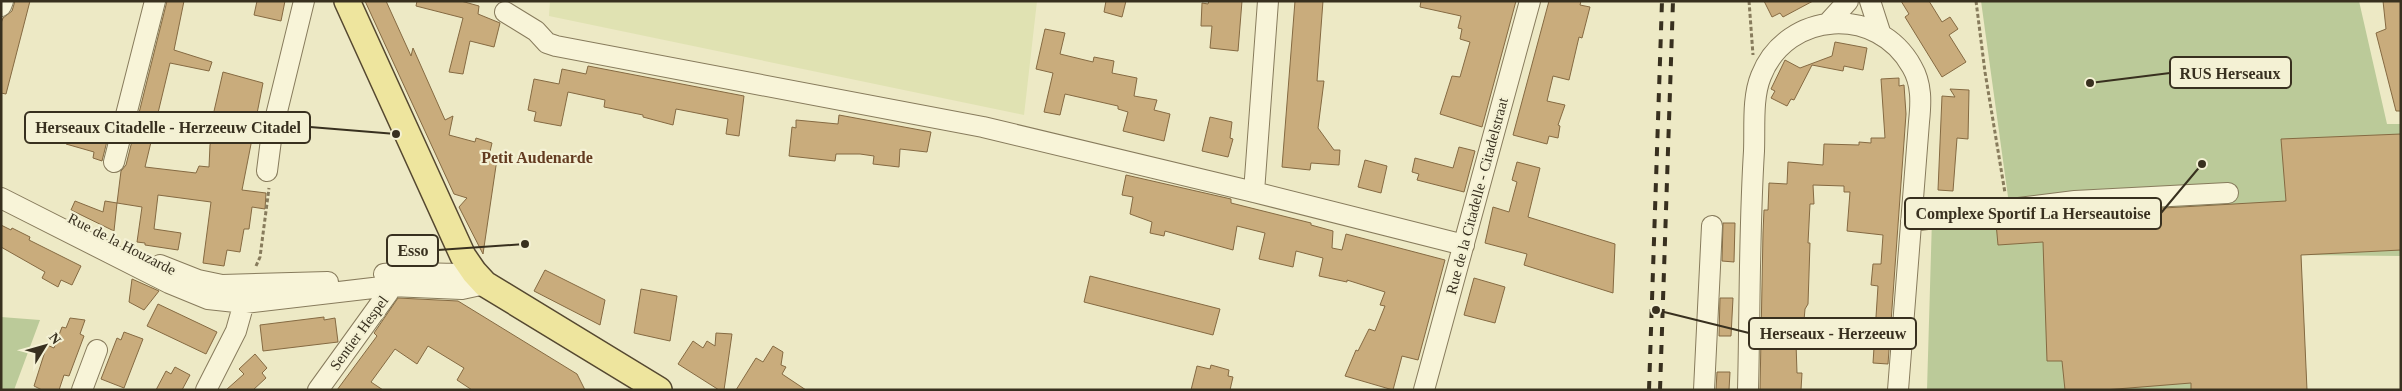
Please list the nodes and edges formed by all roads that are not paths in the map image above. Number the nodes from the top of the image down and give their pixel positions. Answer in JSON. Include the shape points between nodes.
{"nodes":[{"id":1,"x":3,"y":1,"type":"edge"},
{"id":2,"x":155,"y":1,"type":"edge"},
{"id":3,"x":304,"y":1,"type":"edge"},
{"id":4,"x":346,"y":1,"type":"edge"},
{"id":5,"x":1268,"y":1,"type":"edge"},
{"id":6,"x":1530,"y":1,"type":"edge"},
{"id":7,"x":1848,"y":1,"type":"edge"},
{"id":8,"x":1870,"y":1,"type":"edge"},
{"id":9,"x":1,"y":6,"type":"edge"},
{"id":10,"x":505,"y":12,"type":"dead end"},
{"id":11,"x":1829,"y":22,"type":"junction"},
{"id":12,"x":1881,"y":35,"type":"junction"},
{"id":13,"x":114,"y":162,"type":"dead end"},
{"id":14,"x":267,"y":171,"type":"road end"},
{"id":15,"x":1,"y":183,"type":"edge"},
{"id":16,"x":1254,"y":192,"type":"junction"},
{"id":17,"x":2228,"y":192,"type":"dead end"},
{"id":18,"x":1,"y":198,"type":"edge"},
{"id":19,"x":1911,"y":221,"type":"junction"},
{"id":20,"x":1712,"y":226,"type":"dead end"},
{"id":21,"x":1464,"y":245,"type":"junction"},
{"id":22,"x":480,"y":278,"type":"junction"},
{"id":23,"x":391,"y":280,"type":"junction"},
{"id":24,"x":246,"y":294,"type":"junction"},
{"id":25,"x":97,"y":350,"type":"dead end"},
{"id":26,"x":82,"y":390,"type":"edge"},
{"id":27,"x":206,"y":390,"type":"edge"},
{"id":28,"x":318,"y":390,"type":"edge"},
{"id":29,"x":659,"y":390,"type":"edge"},
{"id":30,"x":1424,"y":390,"type":"edge"},
{"id":31,"x":1704,"y":390,"type":"edge"},
{"id":32,"x":1748,"y":390,"type":"edge"},
{"id":33,"x":1898,"y":390,"type":"edge"}],
"edges":[{"from":1,"to":9,"type":"street"},
{"from":2,"to":13,"type":"street"},
{"from":3,"to":14,"type":"street","via":[[272,132]]},
{"from":4,"to":22,"type":"main road","via":[[463,256]]},
{"from":5,"to":16,"type":"street"},
{"from":6,"to":21,"type":"street","name":"Rue de la Citadelle - Citadelstraat"},
{"from":7,"to":11,"type":"street"},
{"from":8,"to":12,"type":"street"},
{"from":10,"to":16,"type":"street","via":[[556,46],[983,127]]},
{"from":11,"to":12,"type":"street","via":[[1852,25]]},
{"from":11,"to":32,"type":"street","via":[[1795,35],[1778,48],[1757,89]]},
{"from":12,"to":19,"type":"street","via":[[1907,59],[1919,88]]},
{"from":15,"to":24,"type":"street","name":"Rue de la Houzarde","via":[[176,272]]},
{"from":16,"to":21,"type":"street"},
{"from":17,"to":19,"type":"street","via":[[2075,201]]},
{"from":18,"to":24,"type":"street","name":"Rue de la Houzarde","via":[[180,289],[208,299]]},
{"from":19,"to":33,"type":"street"},
{"from":20,"to":31,"type":"street"},
{"from":21,"to":30,"type":"street","name":"Rue de la Citadelle - Citadelstraat"},
{"from":22,"to":23,"type":"street","via":[[446,275]]},
{"from":22,"to":29,"type":"main road"},
{"from":23,"to":24,"type":"street"},
{"from":23,"to":28,"type":"street","name":"Sentier Hespel","via":[[383,300]]},
{"from":24,"to":27,"type":"street","via":[[236,332]]},
{"from":25,"to":26,"type":"street"}]}
